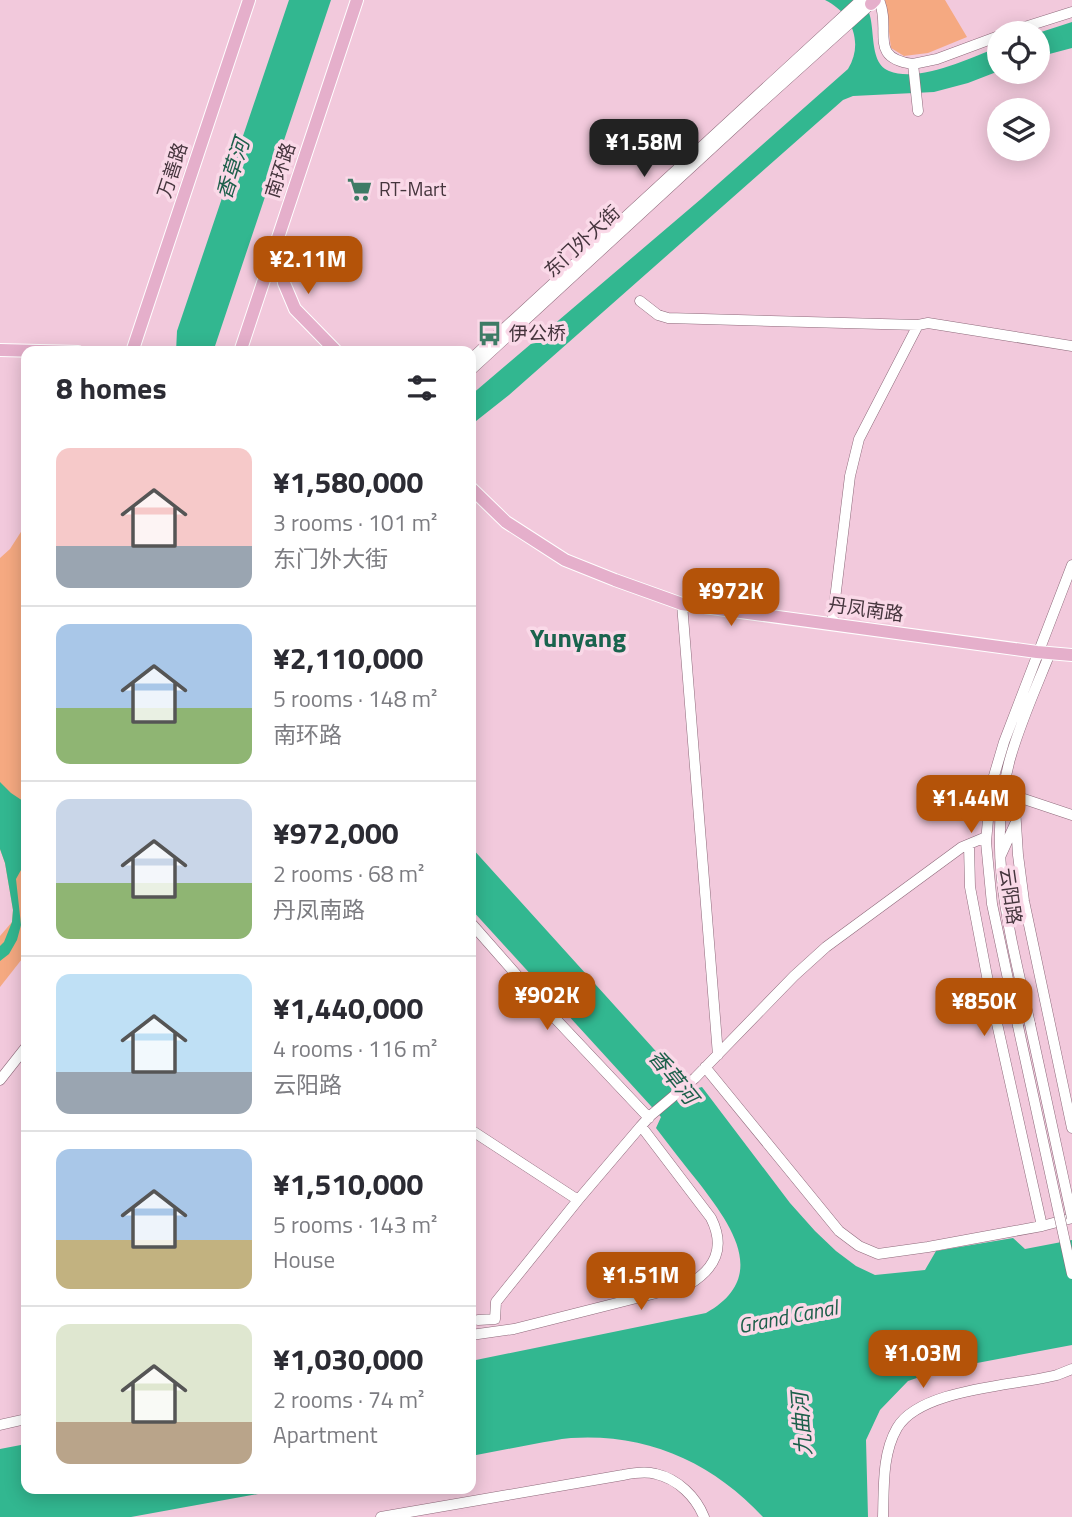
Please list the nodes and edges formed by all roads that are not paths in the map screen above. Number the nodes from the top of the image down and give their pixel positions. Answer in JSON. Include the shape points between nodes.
{"nodes":[{"id":1,"x":249,"y":0,"type":"edge"},
{"id":2,"x":357,"y":0,"type":"edge"},
{"id":3,"x":871,"y":1,"type":"edge"},
{"id":4,"x":1072,"y":12,"type":"edge"},
{"id":5,"x":1044,"y":21,"type":"edge"},
{"id":6,"x":841,"y":25,"type":"junction"},
{"id":7,"x":987,"y":40,"type":"edge"},
{"id":8,"x":913,"y":66,"type":"junction"},
{"id":9,"x":918,"y":111,"type":"dead end"},
{"id":10,"x":277,"y":240,"type":"junction"},
{"id":11,"x":640,"y":301,"type":"dead end"},
{"id":12,"x":918,"y":325,"type":"junction"},
{"id":13,"x":134,"y":346,"type":"edge"},
{"id":14,"x":242,"y":346,"type":"edge"},
{"id":15,"x":331,"y":346,"type":"edge"},
{"id":16,"x":1072,"y":346,"type":"edge"},
{"id":17,"x":0,"y":350,"type":"edge"},
{"id":18,"x":21,"y":351,"type":"edge"},
{"id":19,"x":476,"y":354,"type":"edge"},
{"id":20,"x":476,"y":365,"type":"edge"},
{"id":21,"x":476,"y":493,"type":"edge"},
{"id":22,"x":1072,"y":565,"type":"edge"},
{"id":23,"x":682,"y":604,"type":"junction"},
{"id":24,"x":832,"y":624,"type":"junction"},
{"id":25,"x":1044,"y":652,"type":"junction"},
{"id":26,"x":1072,"y":654,"type":"edge"},
{"id":27,"x":1006,"y":780,"type":"junction"},
{"id":28,"x":1021,"y":798,"type":"junction"},
{"id":29,"x":1072,"y":815,"type":"edge"},
{"id":30,"x":1016,"y":822,"type":"junction"},
{"id":31,"x":986,"y":837,"type":"junction"},
{"id":32,"x":969,"y":845,"type":"junction"},
{"id":33,"x":1000,"y":858,"type":"junction"},
{"id":34,"x":476,"y":929,"type":"edge"},
{"id":35,"x":21,"y":1054,"type":"edge"},
{"id":36,"x":718,"y":1055,"type":"junction"},
{"id":37,"x":705,"y":1067,"type":"junction"},
{"id":38,"x":0,"y":1080,"type":"edge"},
{"id":39,"x":649,"y":1117,"type":"junction"},
{"id":40,"x":641,"y":1126,"type":"junction"},
{"id":41,"x":1072,"y":1128,"type":"edge"},
{"id":42,"x":476,"y":1133,"type":"edge"},
{"id":43,"x":578,"y":1200,"type":"junction"},
{"id":44,"x":1072,"y":1218,"type":"edge"},
{"id":45,"x":1042,"y":1226,"type":"junction"},
{"id":46,"x":1072,"y":1274,"type":"edge"},
{"id":47,"x":478,"y":1320,"type":"dead end"},
{"id":48,"x":476,"y":1334,"type":"edge"},
{"id":49,"x":1072,"y":1369,"type":"edge"},
{"id":50,"x":21,"y":1420,"type":"edge"},
{"id":51,"x":0,"y":1424,"type":"edge"},
{"id":52,"x":381,"y":1517,"type":"edge"},
{"id":53,"x":704,"y":1517,"type":"edge"},
{"id":54,"x":883,"y":1517,"type":"edge"}],
"edges":[{"from":1,"to":13,"type":"main road","name":"万善路"},
{"from":2,"to":10,"type":"main road","name":"南环路"},
{"from":3,"to":6,"type":"street"},
{"from":3,"to":8,"type":"street","via":[[882,7],[886,52],[891,59]]},
{"from":4,"to":5,"type":"street"},
{"from":6,"to":19,"type":"street","name":"东门外大街"},
{"from":6,"to":20,"type":"street","name":"东门外大街"},
{"from":7,"to":8,"type":"street"},
{"from":8,"to":9,"type":"street"},
{"from":10,"to":14,"type":"main road","name":"南环路"},
{"from":10,"to":15,"type":"main road","via":[[284,283],[295,309]]},
{"from":11,"to":12,"type":"street","via":[[668,318]]},
{"from":12,"to":16,"type":"street"},
{"from":12,"to":24,"type":"street","via":[[859,439],[850,475]]},
{"from":17,"to":18,"type":"main road"},
{"from":21,"to":23,"type":"main road","name":"丹凤南路","via":[[506,522],[565,559]]},
{"from":22,"to":25,"type":"street"},
{"from":23,"to":24,"type":"main road","name":"丹凤南路"},
{"from":23,"to":36,"type":"street"},
{"from":24,"to":25,"type":"main road","name":"丹凤南路"},
{"from":25,"to":26,"type":"main road","name":"丹凤南路"},
{"from":25,"to":27,"type":"street","name":"云阳路"},
{"from":25,"to":31,"type":"street","name":"云阳路","via":[[1004,742],[991,786]]},
{"from":27,"to":28,"type":"street"},
{"from":27,"to":30,"type":"street"},
{"from":27,"to":33,"type":"street","name":"云阳路"},
{"from":28,"to":29,"type":"street"},
{"from":28,"to":30,"type":"street"},
{"from":30,"to":33,"type":"street"},
{"from":30,"to":41,"type":"street","via":[[1024,901]]},
{"from":31,"to":32,"type":"street"},
{"from":31,"to":46,"type":"street","name":"云阳路","bridge":true,"via":[[992,904]]},
{"from":32,"to":36,"type":"street","via":[[826,947]]},
{"from":32,"to":45,"type":"street","via":[[970,887],[985,966]]},
{"from":33,"to":44,"type":"street","name":"云阳路","bridge":true,"via":[[1002,887]]},
{"from":34,"to":39,"type":"street"},
{"from":35,"to":38,"type":"street"},
{"from":36,"to":37,"type":"street"},
{"from":37,"to":39,"type":"street"},
{"from":37,"to":45,"type":"street","via":[[839,1231],[859,1246],[878,1254]]},
{"from":39,"to":40,"type":"street"},
{"from":40,"to":43,"type":"street"},
{"from":40,"to":48,"type":"street","via":[[711,1219],[718,1242],[711,1266],[688,1285]]},
{"from":42,"to":43,"type":"street"},
{"from":43,"to":47,"type":"street","via":[[496,1302],[495,1319]]},
{"from":44,"to":45,"type":"street"},
{"from":49,"to":54,"type":"street","via":[[961,1392],[916,1409],[898,1426],[886,1461]]},
{"from":50,"to":51,"type":"street"},
{"from":52,"to":53,"type":"street","via":[[646,1473],[681,1486],[699,1504]]}]}
